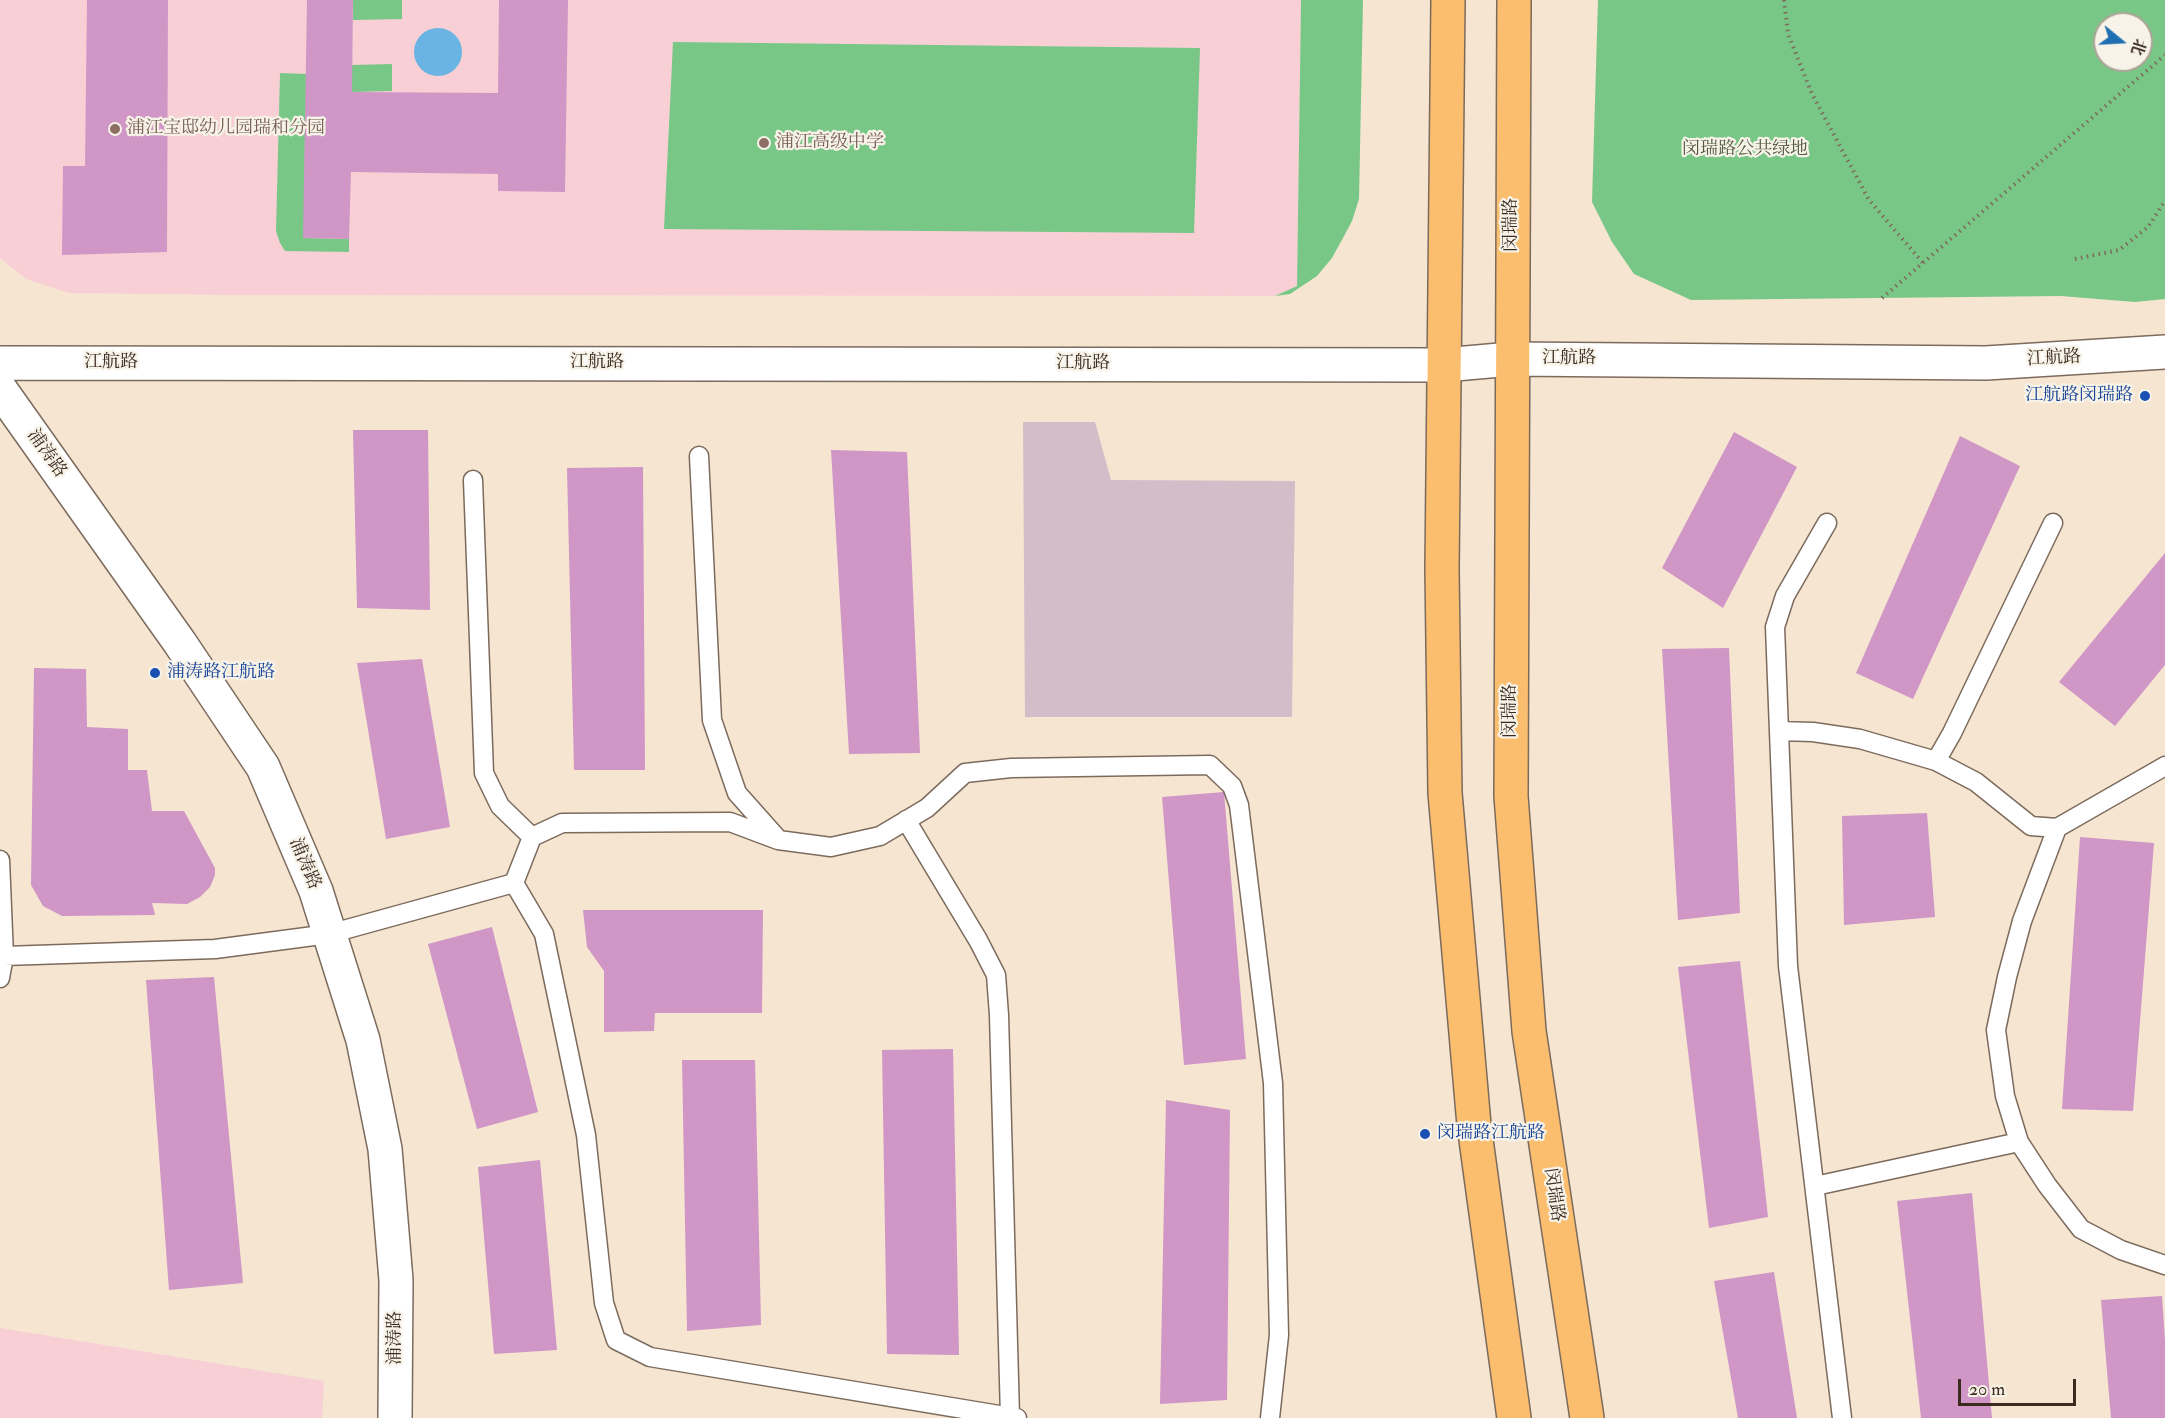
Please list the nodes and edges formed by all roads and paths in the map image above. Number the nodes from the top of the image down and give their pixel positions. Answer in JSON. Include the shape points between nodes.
{"nodes":[{"id":1,"x":1448,"y":0,"type":"edge"},
{"id":2,"x":1514,"y":0,"type":"edge"},
{"id":3,"x":1784,"y":0,"type":"edge"},
{"id":4,"x":2165,"y":55,"type":"edge"},
{"id":5,"x":2165,"y":201,"type":"edge"},
{"id":6,"x":2074,"y":259,"type":"dead end"},
{"id":7,"x":1923,"y":263,"type":"junction"},
{"id":8,"x":1882,"y":298,"type":"dead end"},
{"id":9,"x":2165,"y":352,"type":"edge"},
{"id":10,"x":1511,"y":359,"type":"junction"},
{"id":11,"x":0,"y":363,"type":"edge"},
{"id":12,"x":1444,"y":365,"type":"junction"},
{"id":13,"x":0,"y":389,"type":"edge"},
{"id":14,"x":699,"y":456,"type":"dead end"},
{"id":15,"x":473,"y":480,"type":"dead end"},
{"id":16,"x":1827,"y":523,"type":"dead end"},
{"id":17,"x":2053,"y":523,"type":"dead end"},
{"id":18,"x":1779,"y":730,"type":"junction"},
{"id":19,"x":1936,"y":761,"type":"junction"},
{"id":20,"x":2165,"y":766,"type":"edge"},
{"id":21,"x":906,"y":820,"type":"junction"},
{"id":22,"x":2057,"y":828,"type":"junction"},
{"id":23,"x":532,"y":837,"type":"junction"},
{"id":24,"x":778,"y":840,"type":"junction"},
{"id":25,"x":0,"y":860,"type":"edge"},
{"id":26,"x":514,"y":883,"type":"junction"},
{"id":27,"x":329,"y":934,"type":"junction"},
{"id":28,"x":4,"y":956,"type":"junction"},
{"id":29,"x":0,"y":978,"type":"edge"},
{"id":30,"x":2019,"y":1142,"type":"junction"},
{"id":31,"x":1815,"y":1186,"type":"junction"},
{"id":32,"x":2165,"y":1265,"type":"edge"},
{"id":33,"x":1014,"y":1417,"type":"edge"},
{"id":34,"x":395,"y":1418,"type":"edge"},
{"id":35,"x":1270,"y":1418,"type":"edge"},
{"id":36,"x":1514,"y":1418,"type":"edge"},
{"id":37,"x":1587,"y":1418,"type":"edge"},
{"id":38,"x":1842,"y":1418,"type":"edge"}],
"edges":[{"from":1,"to":12,"type":"main road"},
{"from":2,"to":10,"type":"main road","name":"闵瑞路"},
{"from":3,"to":7,"type":"path","via":[[1788,34],[1812,94],[1869,200]]},
{"from":4,"to":7,"type":"path"},
{"from":5,"to":6,"type":"path","via":[[2148,227],[2120,250]]},
{"from":7,"to":8,"type":"path"},
{"from":9,"to":10,"type":"street","name":"江航路","via":[[1986,363]]},
{"from":10,"to":12,"type":"street","name":"江航路"},
{"from":10,"to":37,"type":"main road","name":"闵瑞路","via":[[1511,795],[1529,1031]]},
{"from":11,"to":12,"type":"street","name":"江航路"},
{"from":12,"to":36,"type":"main road","via":[[1445,793],[1473,1125]]},
{"from":13,"to":27,"type":"street","name":"浦涛路","via":[[180,643],[262,767],[316,891]]},
{"from":14,"to":24,"type":"lane","via":[[712,720],[737,793]]},
{"from":15,"to":23,"type":"lane","via":[[484,773],[500,806]]},
{"from":16,"to":18,"type":"lane","via":[[1785,596],[1775,627]]},
{"from":17,"to":19,"type":"lane"},
{"from":18,"to":19,"type":"lane","via":[[1860,739]]},
{"from":18,"to":31,"type":"lane","via":[[1788,966]]},
{"from":19,"to":22,"type":"lane","via":[[1976,782],[2031,825]]},
{"from":20,"to":22,"type":"lane"},
{"from":21,"to":24,"type":"lane","via":[[880,836],[831,847]]},
{"from":21,"to":33,"type":"lane","via":[[996,975]]},
{"from":21,"to":35,"type":"lane","via":[[927,808],[965,773],[1011,768],[1210,765],[1232,786],[1243,830],[1273,1083],[1279,1335]]},
{"from":22,"to":30,"type":"lane","via":[[2022,921],[1996,1030],[2006,1096]]},
{"from":23,"to":24,"type":"lane","via":[[562,824],[730,822]]},
{"from":23,"to":26,"type":"lane"},
{"from":25,"to":28,"type":"lane"},
{"from":26,"to":27,"type":"lane"},
{"from":26,"to":33,"type":"lane","via":[[544,934],[586,1135],[604,1303],[616,1340],[650,1357]]},
{"from":27,"to":28,"type":"lane","via":[[215,949]]},
{"from":27,"to":34,"type":"street","name":"浦涛路","via":[[363,1040],[385,1149],[396,1280]]},
{"from":28,"to":29,"type":"lane"},
{"from":30,"to":31,"type":"lane"},
{"from":30,"to":32,"type":"lane","via":[[2081,1229],[2121,1250]]},
{"from":31,"to":38,"type":"lane"}]}
